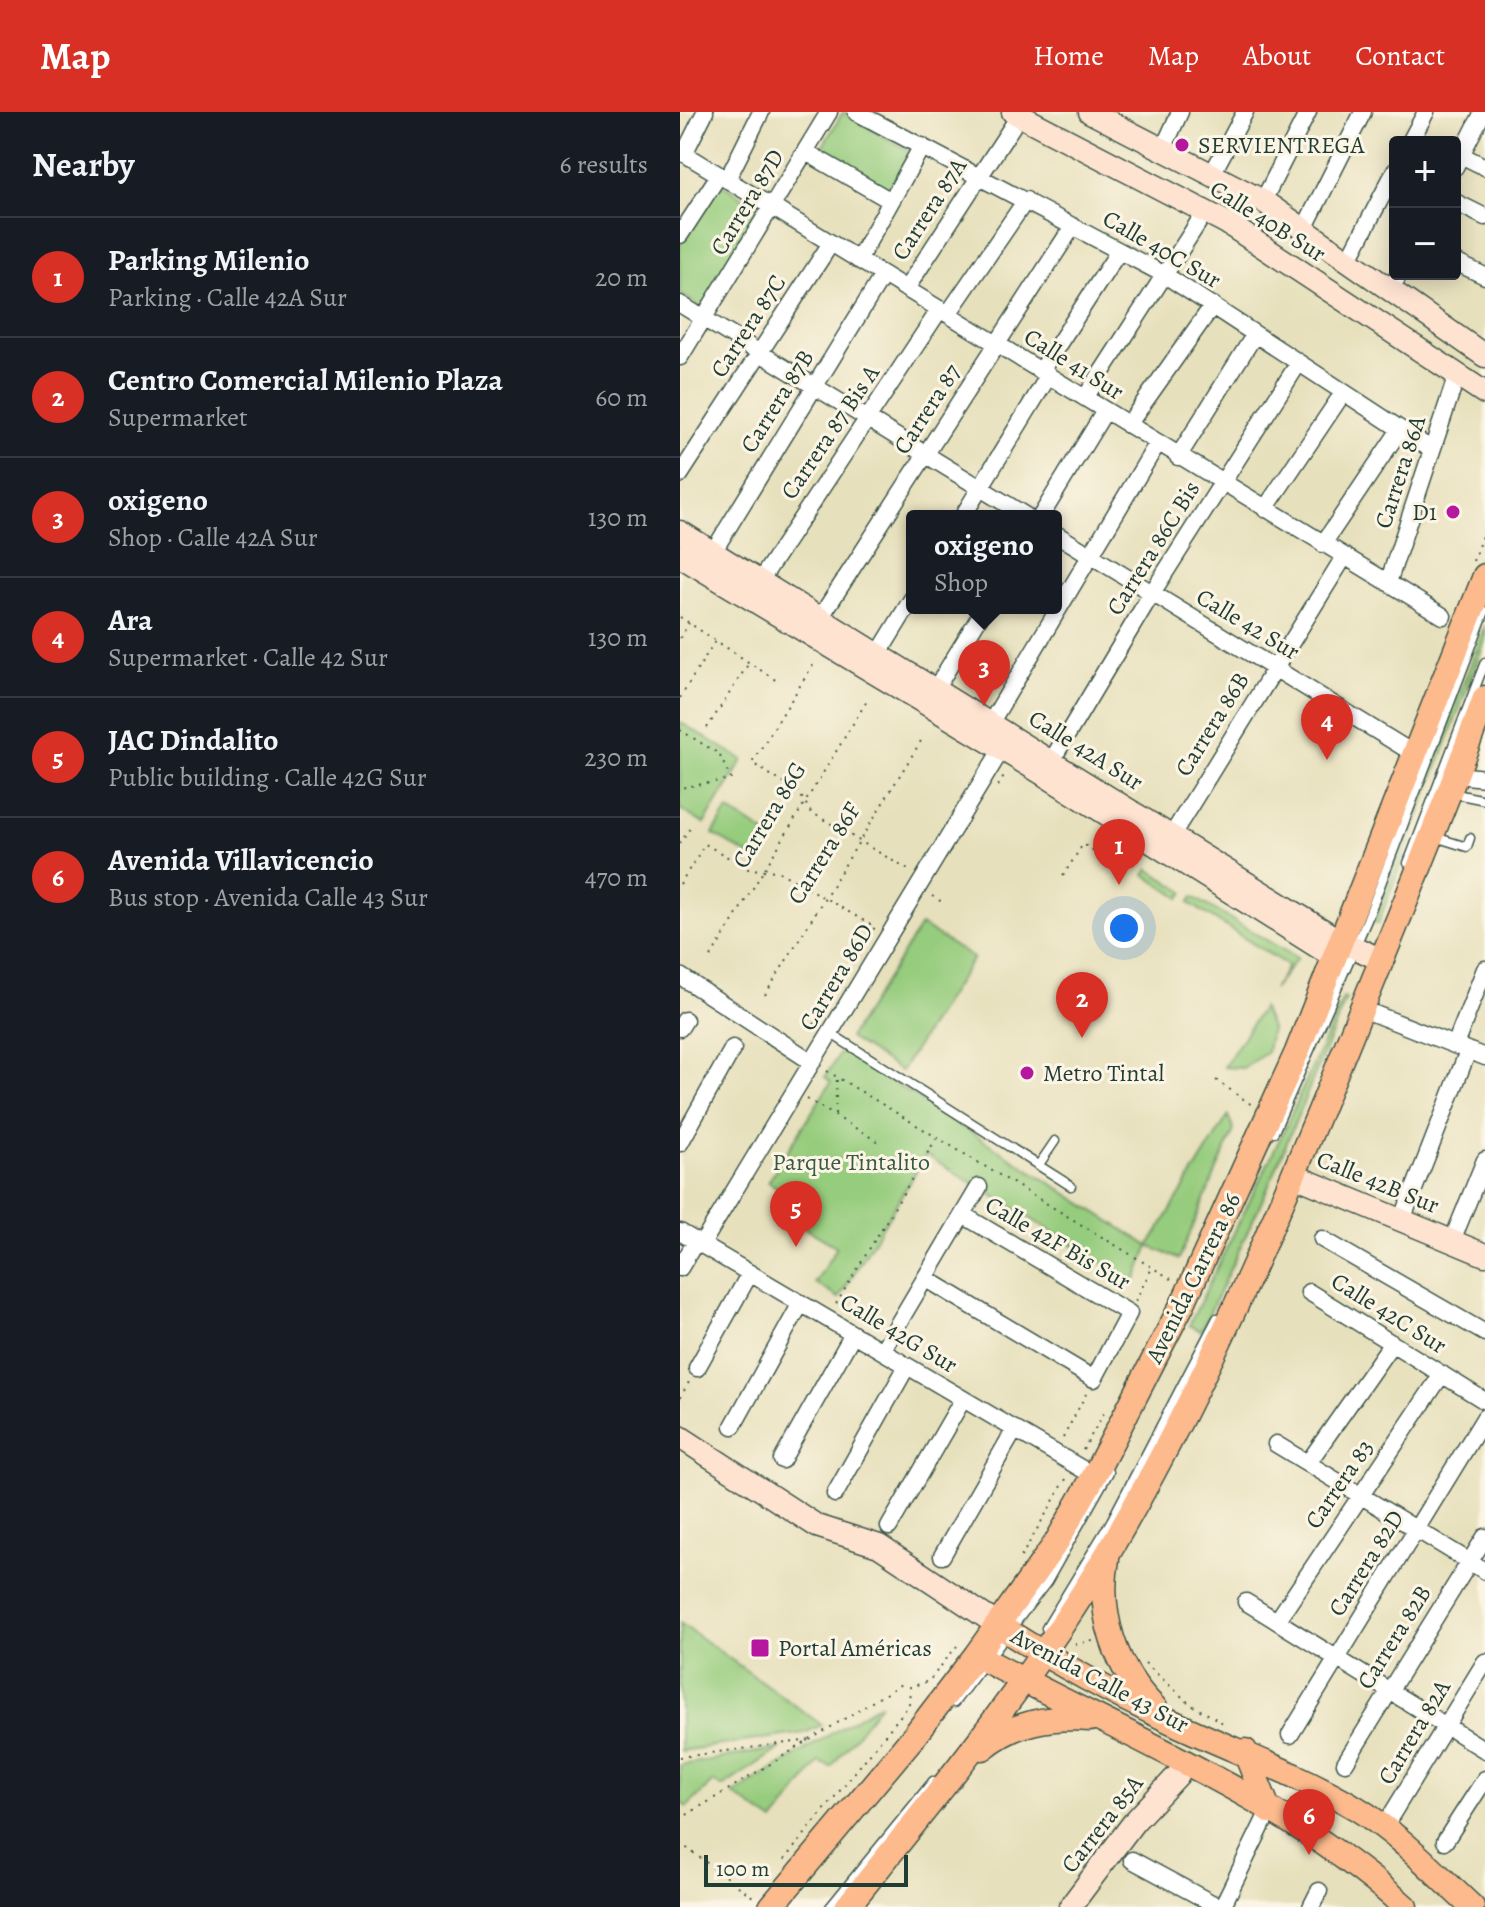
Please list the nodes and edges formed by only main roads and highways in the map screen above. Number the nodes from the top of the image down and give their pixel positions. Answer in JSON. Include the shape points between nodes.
{"nodes":[{"id":1,"x":1485,"y":576,"type":"edge"},
{"id":2,"x":1484,"y":704,"type":"edge"},
{"id":3,"x":1357,"y":952,"type":"junction"},
{"id":4,"x":1108,"y":1552,"type":"junction"},
{"id":5,"x":1004,"y":1629,"type":"junction"},
{"id":6,"x":982,"y":1658,"type":"junction"},
{"id":7,"x":1026,"y":1663,"type":"junction"},
{"id":8,"x":1143,"y":1707,"type":"junction"},
{"id":9,"x":1094,"y":1719,"type":"junction"},
{"id":10,"x":1170,"y":1721,"type":"junction"},
{"id":11,"x":1245,"y":1751,"type":"junction"},
{"id":12,"x":949,"y":1767,"type":"junction"},
{"id":13,"x":1269,"y":1811,"type":"junction"},
{"id":14,"x":764,"y":1903,"type":"edge"},
{"id":15,"x":847,"y":1907,"type":"edge"},
{"id":16,"x":1405,"y":1907,"type":"edge"},
{"id":17,"x":1472,"y":1907,"type":"edge"}],
"edges":[{"from":1,"to":3,"type":"main road","name":"Avenida Carrera 86","via":[[1416,755]]},
{"from":2,"to":3,"type":"main road","name":"Avenida Carrera 86","via":[[1434,837]]},
{"from":3,"to":4,"type":"main road","name":"Avenida Carrera 86","via":[[1362,1009],[1295,1176],[1176,1428]]},
{"from":3,"to":5,"type":"main road","name":"Avenida Carrera 86","via":[[1297,1052],[1221,1224],[1084,1470],[1056,1543]]},
{"from":4,"to":7,"type":"main road","name":"Avenida Carrera 86"},
{"from":4,"to":10,"type":"main road","via":[[1104,1599],[1113,1643],[1135,1685]]},
{"from":5,"to":6,"type":"main road","name":"Avenida Carrera 86"},
{"from":5,"to":7,"type":"main road","name":"Avenida Calle 43 Sur"},
{"from":6,"to":7,"type":"main road","name":"Avenida Calle 43 Sur"},
{"from":6,"to":14,"type":"main road","name":"Avenida Carrera 86"},
{"from":7,"to":8,"type":"main road","name":"Avenida Calle 43 Sur"},
{"from":7,"to":9,"type":"main road","name":"Avenida Calle 43 Sur"},
{"from":7,"to":12,"type":"main road","name":"Avenida Carrera 86"},
{"from":8,"to":9,"type":"main road"},
{"from":8,"to":10,"type":"main road","name":"Avenida Calle 43 Sur"},
{"from":9,"to":12,"type":"main road","via":[[1021,1725]]},
{"from":9,"to":13,"type":"main road","name":"Avenida Calle 43 Sur"},
{"from":10,"to":11,"type":"main road","name":"Avenida Calle 43 Sur"},
{"from":11,"to":13,"type":"main road"},
{"from":11,"to":17,"type":"main road","name":"Avenida Calle 43 Sur","via":[[1384,1827]]},
{"from":12,"to":15,"type":"main road","name":"Avenida Carrera 86"},
{"from":13,"to":16,"type":"main road","name":"Avenida Calle 43 Sur","via":[[1338,1852]]}]}
